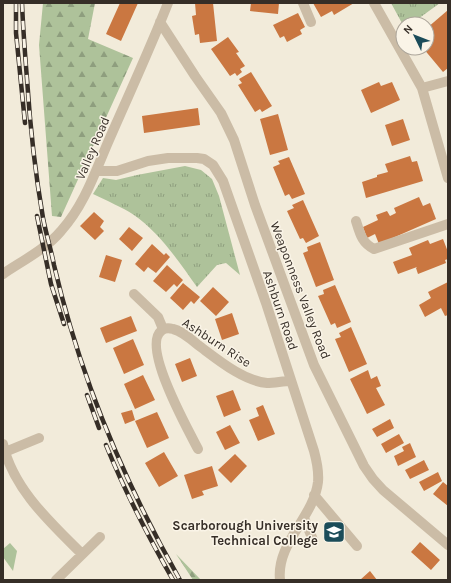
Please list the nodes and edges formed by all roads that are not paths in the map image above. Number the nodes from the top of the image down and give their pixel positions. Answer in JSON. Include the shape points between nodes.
{"nodes":[{"id":1,"x":168,"y":3,"type":"edge"},
{"id":2,"x":303,"y":3,"type":"edge"},
{"id":3,"x":374,"y":3,"type":"edge"},
{"id":4,"x":160,"y":22,"type":"junction"},
{"id":5,"x":311,"y":22,"type":"dead end"},
{"id":6,"x":448,"y":81,"type":"edge"},
{"id":7,"x":422,"y":88,"type":"junction"},
{"id":8,"x":96,"y":171,"type":"junction"},
{"id":9,"x":448,"y":178,"type":"edge"},
{"id":10,"x":356,"y":222,"type":"dead end"},
{"id":11,"x":448,"y":224,"type":"edge"},
{"id":12,"x":3,"y":274,"type":"edge"},
{"id":13,"x":134,"y":294,"type":"dead end"},
{"id":14,"x":163,"y":329,"type":"junction"},
{"id":15,"x":291,"y":381,"type":"junction"},
{"id":16,"x":38,"y":438,"type":"dead end"},
{"id":17,"x":4,"y":448,"type":"edge"},
{"id":18,"x":198,"y":449,"type":"dead end"},
{"id":19,"x":314,"y":496,"type":"junction"},
{"id":20,"x":304,"y":518,"type":"junction"},
{"id":21,"x":100,"y":537,"type":"dead end"},
{"id":22,"x":313,"y":540,"type":"dead end"},
{"id":23,"x":357,"y":546,"type":"dead end"},
{"id":24,"x":448,"y":546,"type":"edge"},
{"id":25,"x":82,"y":554,"type":"junction"},
{"id":26,"x":56,"y":580,"type":"edge"},
{"id":27,"x":280,"y":580,"type":"edge"}],
"edges":[{"from":1,"to":4,"type":"street","name":"Valley Road"},
{"from":2,"to":5,"type":"street"},
{"from":3,"to":7,"type":"street"},
{"from":4,"to":8,"type":"street","name":"Valley Road"},
{"from":4,"to":24,"type":"street","name":"Weaponness Valley Road","via":[[221,113],[234,140],[314,365],[364,466],[383,490]]},
{"from":6,"to":7,"type":"street"},
{"from":7,"to":9,"type":"street"},
{"from":8,"to":12,"type":"street","name":"Valley Road","via":[[87,193],[60,232]]},
{"from":8,"to":15,"type":"street","name":"Ashburn Road","via":[[117,170],[168,158],[204,159],[213,165],[223,181]]},
{"from":10,"to":11,"type":"street","via":[[360,237],[366,245],[374,248]]},
{"from":13,"to":14,"type":"street","via":[[158,316]]},
{"from":14,"to":15,"type":"street","name":"Ashburn Rise","via":[[175,330],[187,336],[245,376],[266,383]]},
{"from":14,"to":18,"type":"street","name":"Ashburn Rise","via":[[156,340],[158,359],[168,388]]},
{"from":15,"to":19,"type":"street","name":"Ashburn Road","via":[[318,468],[318,483]]},
{"from":16,"to":17,"type":"street"},
{"from":17,"to":25,"type":"street","via":[[20,483],[45,518]]},
{"from":19,"to":20,"type":"street","name":"Ashburn Road"},
{"from":19,"to":23,"type":"street"},
{"from":20,"to":22,"type":"street"},
{"from":20,"to":27,"type":"street","name":"Ashburn Road","via":[[284,554]]},
{"from":21,"to":25,"type":"street"},
{"from":25,"to":26,"type":"street"}]}
